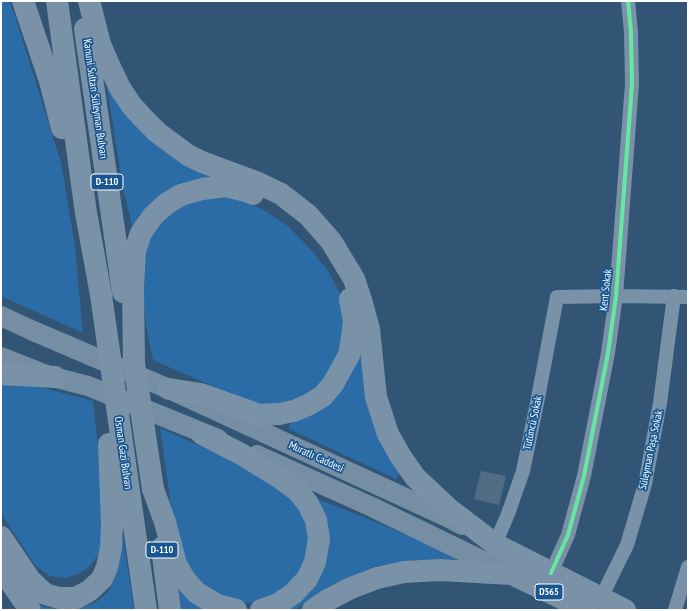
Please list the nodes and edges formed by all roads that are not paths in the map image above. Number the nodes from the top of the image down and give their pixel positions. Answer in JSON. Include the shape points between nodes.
{"nodes":[{"id":1,"x":24,"y":1,"type":"edge"},
{"id":2,"x":57,"y":1,"type":"edge"},
{"id":3,"x":81,"y":1,"type":"edge"},
{"id":4,"x":89,"y":1,"type":"edge"},
{"id":5,"x":628,"y":1,"type":"edge"},
{"id":6,"x":86,"y":213,"type":"junction"},
{"id":7,"x":100,"y":295,"type":"junction"},
{"id":8,"x":616,"y":296,"type":"junction"},
{"id":9,"x":674,"y":296,"type":"junction"},
{"id":10,"x":688,"y":297,"type":"edge"},
{"id":11,"x":1,"y":316,"type":"edge"},
{"id":12,"x":1,"y":357,"type":"edge"},
{"id":13,"x":134,"y":363,"type":"junction"},
{"id":14,"x":1,"y":374,"type":"edge"},
{"id":15,"x":55,"y":378,"type":"junction"},
{"id":16,"x":169,"y":389,"type":"junction"},
{"id":17,"x":202,"y":434,"type":"junction"},
{"id":18,"x":153,"y":489,"type":"junction"},
{"id":19,"x":1,"y":537,"type":"edge"},
{"id":20,"x":495,"y":544,"type":"junction"},
{"id":21,"x":688,"y":567,"type":"edge"},
{"id":22,"x":1,"y":568,"type":"edge"},
{"id":23,"x":551,"y":573,"type":"junction"},
{"id":24,"x":512,"y":574,"type":"junction"},
{"id":25,"x":594,"y":604,"type":"edge"},
{"id":26,"x":30,"y":610,"type":"edge"},
{"id":27,"x":146,"y":610,"type":"edge"},
{"id":28,"x":170,"y":610,"type":"edge"},
{"id":29,"x":236,"y":610,"type":"edge"},
{"id":30,"x":261,"y":610,"type":"edge"},
{"id":31,"x":313,"y":610,"type":"edge"},
{"id":32,"x":625,"y":610,"type":"edge"},
{"id":33,"x":675,"y":610,"type":"edge"}],
"edges":[{"from":1,"to":6,"type":"highway","via":[[50,81]]},
{"from":2,"to":6,"type":"highway","number":"D-110"},
{"from":3,"to":13,"type":"highway","name":"Kanuni Sultan Süleyman Bulvarı","number":"D-110"},
{"from":4,"to":20,"type":"highway","via":[[100,44],[120,88],[132,106],[158,133],[202,162],[281,194],[308,215],[331,241],[354,280],[361,300],[369,329],[376,397],[388,434],[420,481],[449,509]]},
{"from":5,"to":8,"type":"street","name":"Kent Sokak","via":[[632,84]]},
{"from":6,"to":7,"type":"highway","number":"D-110"},
{"from":7,"to":19,"type":"highway","via":[[98,347],[108,430],[112,524],[107,567],[102,579],[89,591],[76,598],[59,598],[45,594],[30,580]]},
{"from":7,"to":27,"type":"highway","name":"Osman Gazi Bulvarı","number":"D-110","bridge":true},
{"from":8,"to":9,"type":"street"},
{"from":8,"to":20,"type":"street","name":"Tütüncü Sokak","via":[[556,297],[523,471]]},
{"from":8,"to":23,"type":"street","name":"Kent Sokak","via":[[608,353],[584,476],[568,535]]},
{"from":9,"to":10,"type":"street"},
{"from":9,"to":25,"type":"street","name":"Süleyman Paşa Sokak","via":[[660,402],[645,484],[627,544]]},
{"from":11,"to":16,"type":"main road","name":"Muratlı Caddesi"},
{"from":12,"to":15,"type":"main road","name":"Muratlı Caddesi"},
{"from":13,"to":16,"type":"highway","via":[[135,251],[141,233],[153,216],[181,195],[226,186],[246,191],[286,212],[324,251],[341,277],[351,302],[354,321],[349,355],[333,384],[323,396],[294,411],[260,415],[201,394]]},
{"from":13,"to":18,"type":"highway","number":"D-110","bridge":true},
{"from":14,"to":15,"type":"highway"},
{"from":15,"to":17,"type":"main road","name":"Muratlı Caddesi","via":[[88,386]]},
{"from":16,"to":20,"type":"main road","name":"Muratlı Caddesi","via":[[449,518]]},
{"from":17,"to":24,"type":"main road","name":"Muratlı Caddesi","via":[[278,464]]},
{"from":17,"to":30,"type":"highway","via":[[240,454],[298,491],[316,520],[319,539],[315,562],[307,579],[294,593],[278,604]]},
{"from":18,"to":28,"type":"highway","number":"D-110"},
{"from":18,"to":29,"type":"highway","via":[[176,564],[185,580],[197,593],[217,604]]},
{"from":20,"to":23,"type":"highway","name":"Muratlı Caddesi","number":"D565"},
{"from":21,"to":33,"type":"street"},
{"from":22,"to":26,"type":"highway"},
{"from":23,"to":25,"type":"highway","name":"Muratlı Caddesi","number":"D565"},
{"from":24,"to":25,"type":"highway","name":"Muratlı Caddesi","number":"D565"},
{"from":24,"to":31,"type":"highway","via":[[440,570],[404,572],[377,578],[351,588]]},
{"from":25,"to":32,"type":"highway","name":"Muratlı Caddesi","number":"D565"}]}
